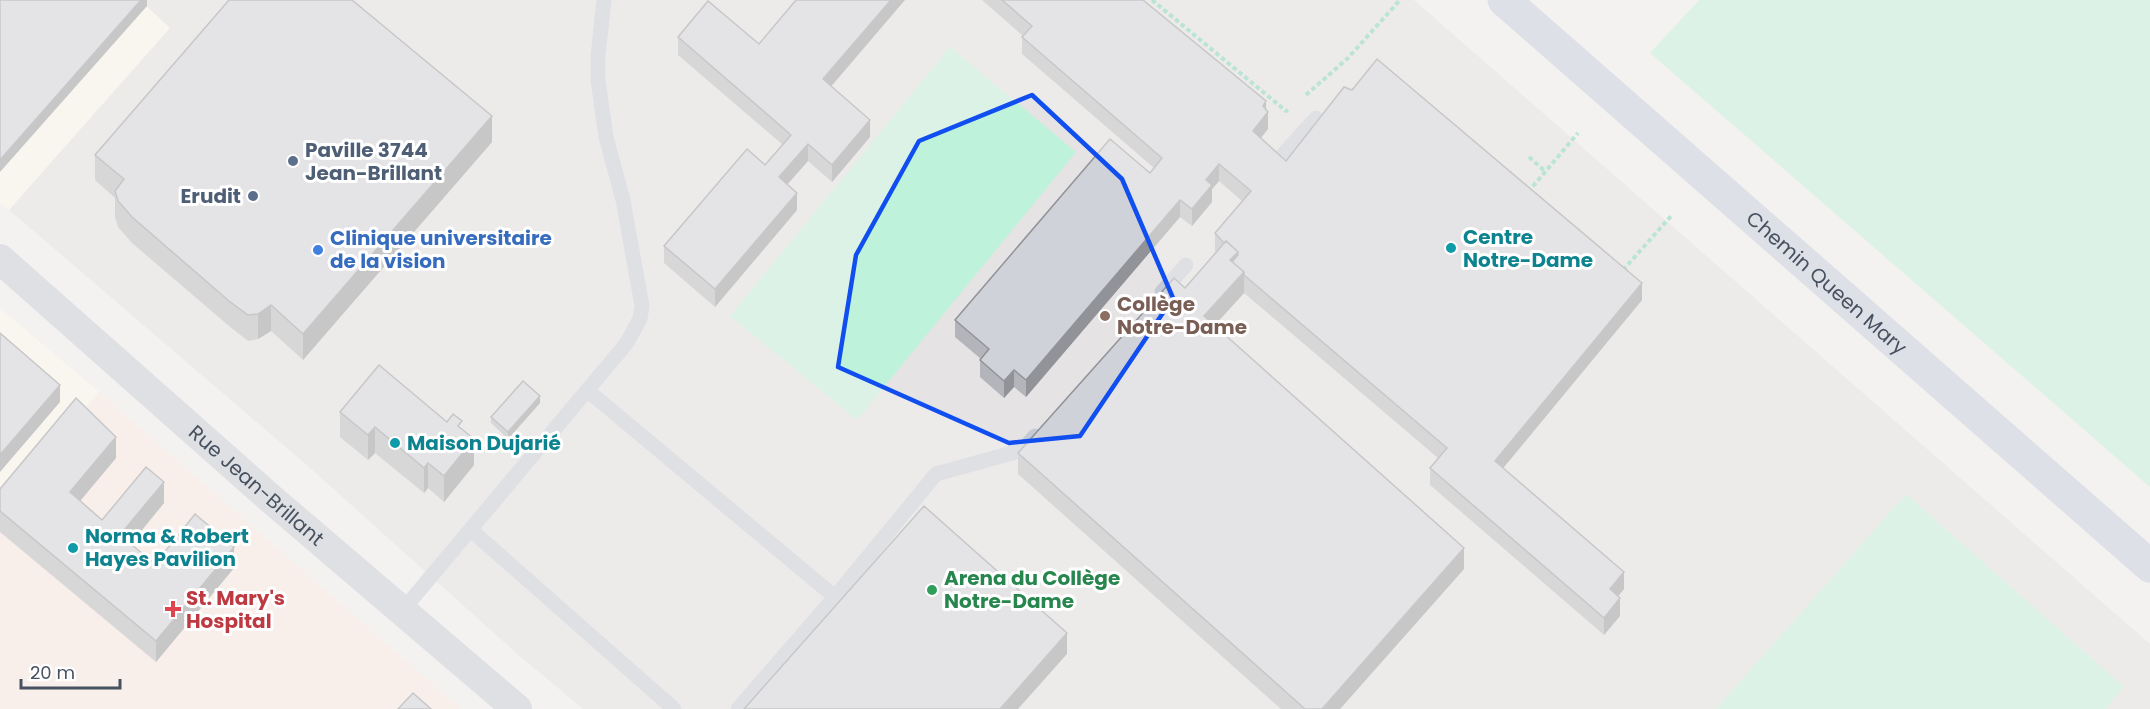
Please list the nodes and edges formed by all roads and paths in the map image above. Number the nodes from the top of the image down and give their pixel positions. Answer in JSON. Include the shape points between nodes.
{"nodes":[{"id":1,"x":1152,"y":0,"type":"edge"},
{"id":2,"x":1400,"y":0,"type":"edge"},
{"id":3,"x":1504,"y":0,"type":"edge"},
{"id":4,"x":600,"y":4,"type":"edge"},
{"id":5,"x":1298,"y":102,"type":"dead end"},
{"id":6,"x":1292,"y":107,"type":"dead end"},
{"id":7,"x":1316,"y":117,"type":"dead end"},
{"id":8,"x":1578,"y":133,"type":"dead end"},
{"id":9,"x":1529,"y":157,"type":"dead end"},
{"id":10,"x":1272,"y":166,"type":"edge"},
{"id":11,"x":1546,"y":172,"type":"junction"},
{"id":12,"x":1522,"y":199,"type":"edge"},
{"id":13,"x":1672,"y":215,"type":"dead end"},
{"id":14,"x":0,"y":259,"type":"edge"},
{"id":15,"x":1186,"y":265,"type":"dead end"},
{"id":16,"x":1616,"y":278,"type":"edge"},
{"id":17,"x":1155,"y":300,"type":"edge"},
{"id":18,"x":588,"y":390,"type":"junction"},
{"id":19,"x":1047,"y":423,"type":"edge"},
{"id":20,"x":471,"y":530,"type":"junction"},
{"id":21,"x":2150,"y":566,"type":"edge"},
{"id":22,"x":835,"y":597,"type":"junction"},
{"id":23,"x":402,"y":611,"type":"junction"},
{"id":24,"x":517,"y":709,"type":"edge"},
{"id":25,"x":674,"y":709,"type":"edge"},
{"id":26,"x":738,"y":709,"type":"edge"}],
"edges":[{"from":1,"to":6,"type":"path","via":[[1286,111]]},
{"from":2,"to":5,"type":"path","via":[[1348,58]]},
{"from":3,"to":21,"type":"street","name":"Chemin Queen Mary"},
{"from":4,"to":18,"type":"lane","via":[[598,68],[602,110],[642,306],[640,319],[626,344]]},
{"from":7,"to":10,"type":"lane"},
{"from":8,"to":11,"type":"path"},
{"from":9,"to":11,"type":"path"},
{"from":11,"to":12,"type":"path"},
{"from":13,"to":16,"type":"path"},
{"from":14,"to":23,"type":"street","name":"Rue Jean-Brillant"},
{"from":15,"to":17,"type":"lane"},
{"from":18,"to":20,"type":"lane"},
{"from":18,"to":22,"type":"lane"},
{"from":19,"to":22,"type":"lane","via":[[1023,450],[936,474]]},
{"from":20,"to":23,"type":"lane"},
{"from":20,"to":25,"type":"lane"},
{"from":22,"to":26,"type":"lane"},
{"from":23,"to":24,"type":"street","name":"Rue Jean-Brillant"}]}
